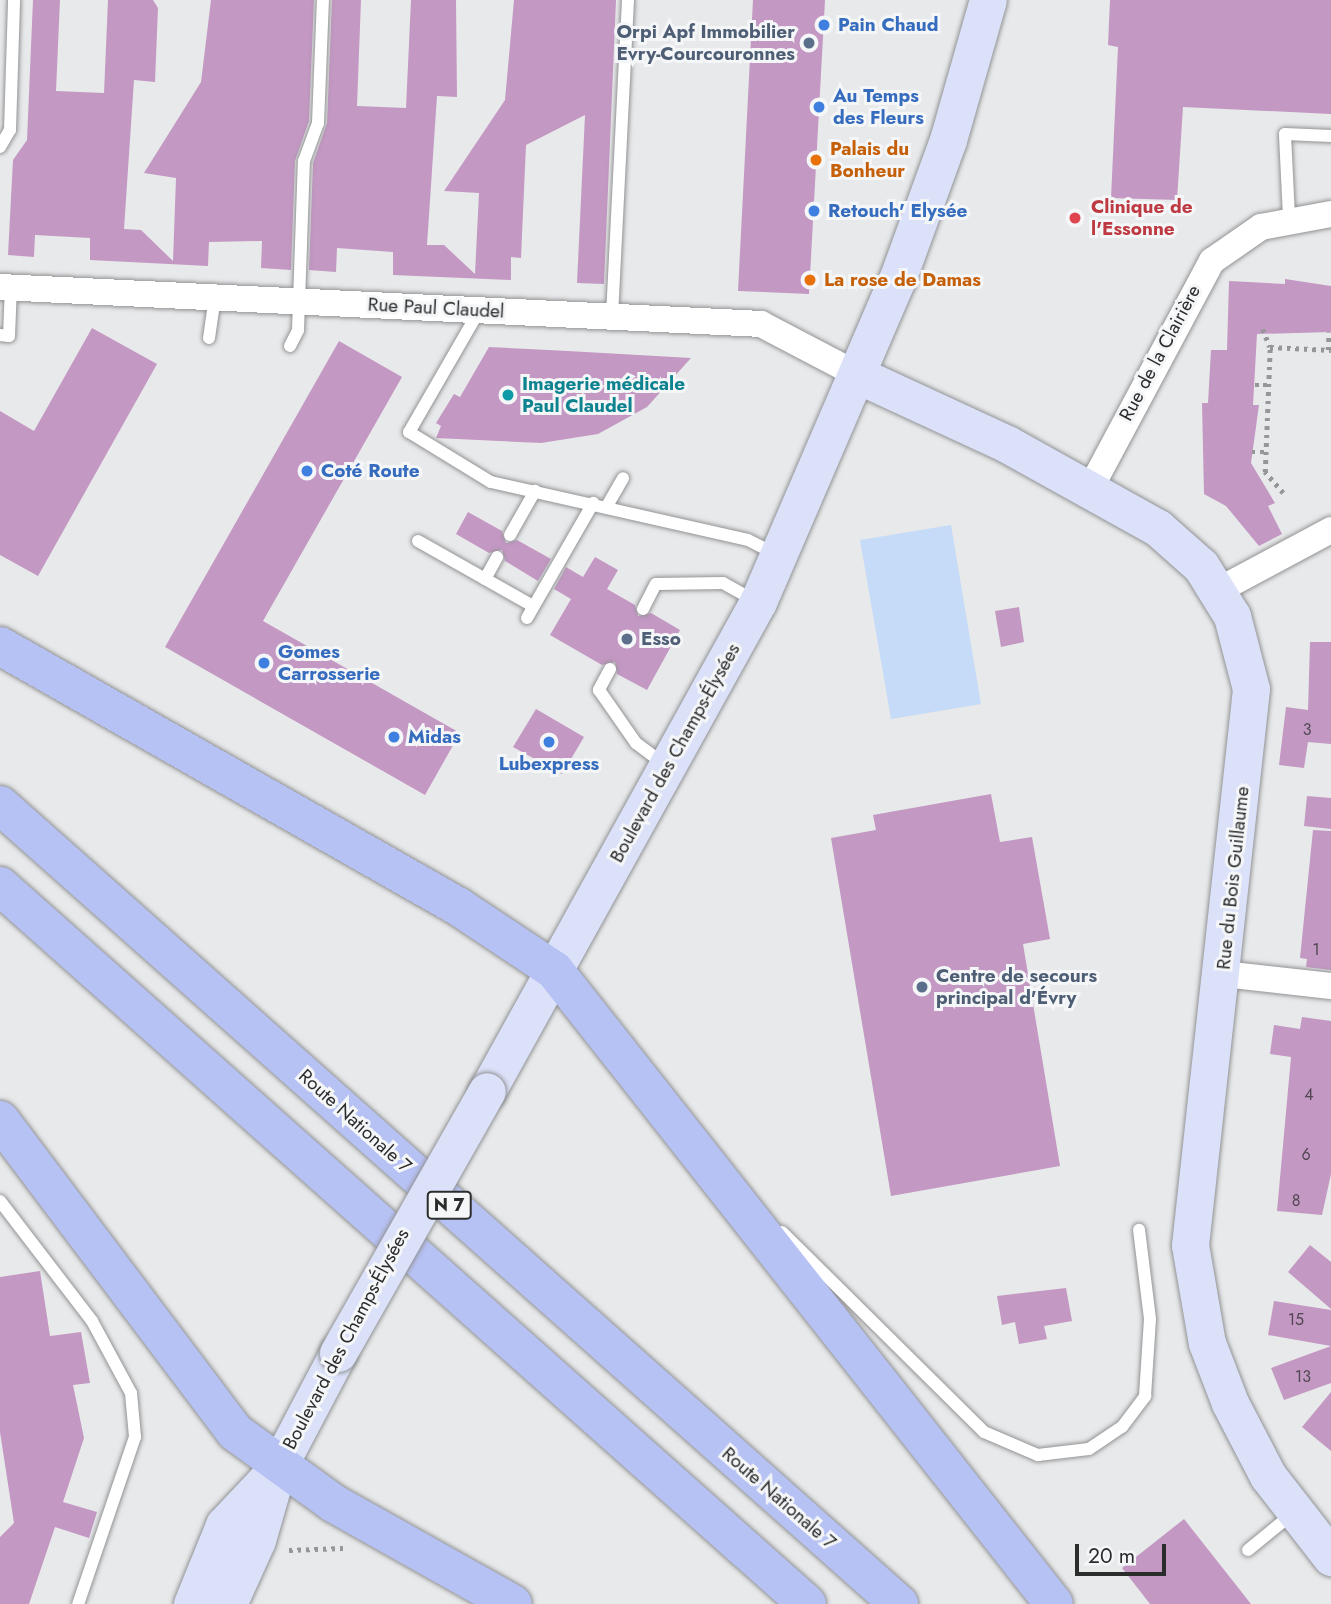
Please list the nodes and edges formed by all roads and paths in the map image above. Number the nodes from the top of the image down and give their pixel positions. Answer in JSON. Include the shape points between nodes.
{"nodes":[{"id":1,"x":14,"y":0,"type":"edge"},
{"id":2,"x":323,"y":0,"type":"edge"},
{"id":3,"x":628,"y":0,"type":"edge"},
{"id":4,"x":988,"y":0,"type":"edge"},
{"id":5,"x":1331,"y":136,"type":"edge"},
{"id":6,"x":0,"y":147,"type":"edge"},
{"id":7,"x":1331,"y":214,"type":"edge"},
{"id":8,"x":1289,"y":216,"type":"junction"},
{"id":9,"x":6,"y":287,"type":"edge"},
{"id":10,"x":215,"y":297,"type":"junction"},
{"id":11,"x":298,"y":302,"type":"junction"},
{"id":12,"x":480,"y":309,"type":"junction"},
{"id":13,"x":612,"y":316,"type":"junction"},
{"id":14,"x":1263,"y":329,"type":"dead end"},
{"id":15,"x":1329,"y":332,"type":"dead end"},
{"id":16,"x":0,"y":335,"type":"edge"},
{"id":17,"x":209,"y":338,"type":"dead end"},
{"id":18,"x":289,"y":346,"type":"dead end"},
{"id":19,"x":1270,"y":347,"type":"junction"},
{"id":20,"x":1330,"y":350,"type":"edge"},
{"id":21,"x":860,"y":376,"type":"junction"},
{"id":22,"x":1255,"y":385,"type":"dead end"},
{"id":23,"x":1268,"y":386,"type":"junction"},
{"id":24,"x":1252,"y":452,"type":"dead end"},
{"id":25,"x":1266,"y":453,"type":"junction"},
{"id":26,"x":623,"y":478,"type":"dead end"},
{"id":27,"x":535,"y":491,"type":"junction"},
{"id":28,"x":1089,"y":491,"type":"junction"},
{"id":29,"x":1283,"y":493,"type":"dead end"},
{"id":30,"x":593,"y":503,"type":"junction"},
{"id":31,"x":607,"y":506,"type":"junction"},
{"id":32,"x":1331,"y":530,"type":"edge"},
{"id":33,"x":510,"y":535,"type":"dead end"},
{"id":34,"x":418,"y":541,"type":"dead end"},
{"id":35,"x":779,"y":556,"type":"junction"},
{"id":36,"x":497,"y":557,"type":"dead end"},
{"id":37,"x":485,"y":579,"type":"junction"},
{"id":38,"x":1219,"y":590,"type":"junction"},
{"id":39,"x":758,"y":602,"type":"junction"},
{"id":40,"x":643,"y":609,"type":"dead end"},
{"id":41,"x":0,"y":646,"type":"edge"},
{"id":42,"x":610,"y":669,"type":"dead end"},
{"id":43,"x":667,"y":767,"type":"junction"},
{"id":44,"x":0,"y":805,"type":"edge"},
{"id":45,"x":0,"y":886,"type":"edge"},
{"id":46,"x":554,"y":970,"type":"junction"},
{"id":47,"x":1224,"y":974,"type":"junction"},
{"id":48,"x":1331,"y":986,"type":"edge"},
{"id":49,"x":0,"y":1120,"type":"edge"},
{"id":50,"x":702,"y":1157,"type":"junction"},
{"id":51,"x":0,"y":1201,"type":"edge"},
{"id":52,"x":1139,"y":1230,"type":"dead end"},
{"id":53,"x":278,"y":1467,"type":"junction"},
{"id":54,"x":1295,"y":1511,"type":"junction"},
{"id":55,"x":257,"y":1540,"type":"junction"},
{"id":56,"x":348,"y":1547,"type":"dead end"},
{"id":57,"x":1248,"y":1550,"type":"dead end"},
{"id":58,"x":1331,"y":1557,"type":"edge"},
{"id":59,"x":78,"y":1604,"type":"edge"},
{"id":60,"x":192,"y":1604,"type":"edge"},
{"id":61,"x":228,"y":1604,"type":"edge"},
{"id":62,"x":513,"y":1604,"type":"edge"},
{"id":63,"x":807,"y":1604,"type":"edge"},
{"id":64,"x":899,"y":1604,"type":"edge"},
{"id":65,"x":1054,"y":1604,"type":"edge"}],
"edges":[{"from":1,"to":6,"type":"lane","via":[[10,130]]},
{"from":2,"to":11,"type":"lane","via":[[318,123],[304,161]]},
{"from":3,"to":13,"type":"lane"},
{"from":4,"to":21,"type":"main road","name":"Boulevard des Champs-Élysées","via":[[948,140]]},
{"from":5,"to":8,"type":"lane","via":[[1285,134]]},
{"from":7,"to":8,"type":"street","name":"Rue de la Clairière"},
{"from":8,"to":28,"type":"street","name":"Rue de la Clairière","via":[[1234,241],[1198,280]]},
{"from":9,"to":10,"type":"street","name":"Rue Paul Claudel"},
{"from":9,"to":16,"type":"lane","via":[[9,336]]},
{"from":10,"to":11,"type":"street","name":"Rue Paul Claudel"},
{"from":10,"to":17,"type":"lane"},
{"from":11,"to":12,"type":"street","name":"Rue Paul Claudel"},
{"from":11,"to":18,"type":"lane","via":[[298,330]]},
{"from":12,"to":13,"type":"street","name":"Rue Paul Claudel"},
{"from":12,"to":27,"type":"lane","via":[[409,432],[491,482]]},
{"from":13,"to":21,"type":"street","name":"Rue Paul Claudel","via":[[761,324]]},
{"from":14,"to":19,"type":"path"},
{"from":15,"to":20,"type":"path"},
{"from":19,"to":20,"type":"path"},
{"from":19,"to":23,"type":"path"},
{"from":21,"to":28,"type":"main road","name":"Rue du Bois Guillaume"},
{"from":21,"to":35,"type":"main road","name":"Boulevard des Champs-Élysées"},
{"from":22,"to":23,"type":"path"},
{"from":23,"to":25,"type":"path"},
{"from":24,"to":25,"type":"path"},
{"from":25,"to":29,"type":"path","via":[[1265,472]]},
{"from":26,"to":31,"type":"lane"},
{"from":27,"to":30,"type":"lane"},
{"from":27,"to":33,"type":"lane"},
{"from":28,"to":38,"type":"main road","name":"Rue du Bois Guillaume","via":[[1158,528]]},
{"from":30,"to":31,"type":"lane"},
{"from":30,"to":37,"type":"lane","via":[[530,612]]},
{"from":31,"to":35,"type":"lane","via":[[680,518],[748,540]]},
{"from":32,"to":38,"type":"street"},
{"from":34,"to":37,"type":"lane"},
{"from":35,"to":39,"type":"main road","name":"Boulevard des Champs-Élysées"},
{"from":36,"to":37,"type":"lane"},
{"from":38,"to":47,"type":"main road","name":"Rue du Bois Guillaume","via":[[1251,689]]},
{"from":39,"to":40,"type":"lane","via":[[723,583],[656,584]]},
{"from":39,"to":43,"type":"main road","name":"Boulevard des Champs-Élysées"},
{"from":41,"to":46,"type":"main road","via":[[459,907]]},
{"from":42,"to":43,"type":"lane","via":[[599,690],[636,744]]},
{"from":43,"to":46,"type":"main road","name":"Boulevard des Champs-Élysées"},
{"from":44,"to":64,"type":"main road","name":"Route Nationale 7","number":"N 7"},
{"from":45,"to":63,"type":"main road"},
{"from":46,"to":50,"type":"main road"},
{"from":46,"to":53,"type":"main road","name":"Boulevard des Champs-Élysées","bridge":true},
{"from":47,"to":48,"type":"street"},
{"from":47,"to":54,"type":"main road","name":"Rue du Bois Guillaume","via":[[1190,1245],[1207,1343],[1230,1403],[1268,1476]]},
{"from":49,"to":53,"type":"main road","via":[[235,1432]]},
{"from":50,"to":52,"type":"lane","via":[[984,1432],[1038,1455],[1089,1449],[1122,1427],[1145,1396],[1150,1319]]},
{"from":50,"to":65,"type":"main road"},
{"from":51,"to":59,"type":"lane","via":[[92,1321],[131,1393],[135,1437]]},
{"from":53,"to":55,"type":"main road","name":"Boulevard des Champs-Élysées"},
{"from":53,"to":60,"type":"main road","name":"Boulevard des Champs-Élysées","via":[[224,1525]]},
{"from":53,"to":62,"type":"main road"},
{"from":54,"to":57,"type":"lane"},
{"from":54,"to":58,"type":"main road","name":"Rue du Bois Guillaume"},
{"from":55,"to":56,"type":"path","via":[[278,1551]]},
{"from":55,"to":61,"type":"main road","name":"Boulevard des Champs-Élysées"}]}
